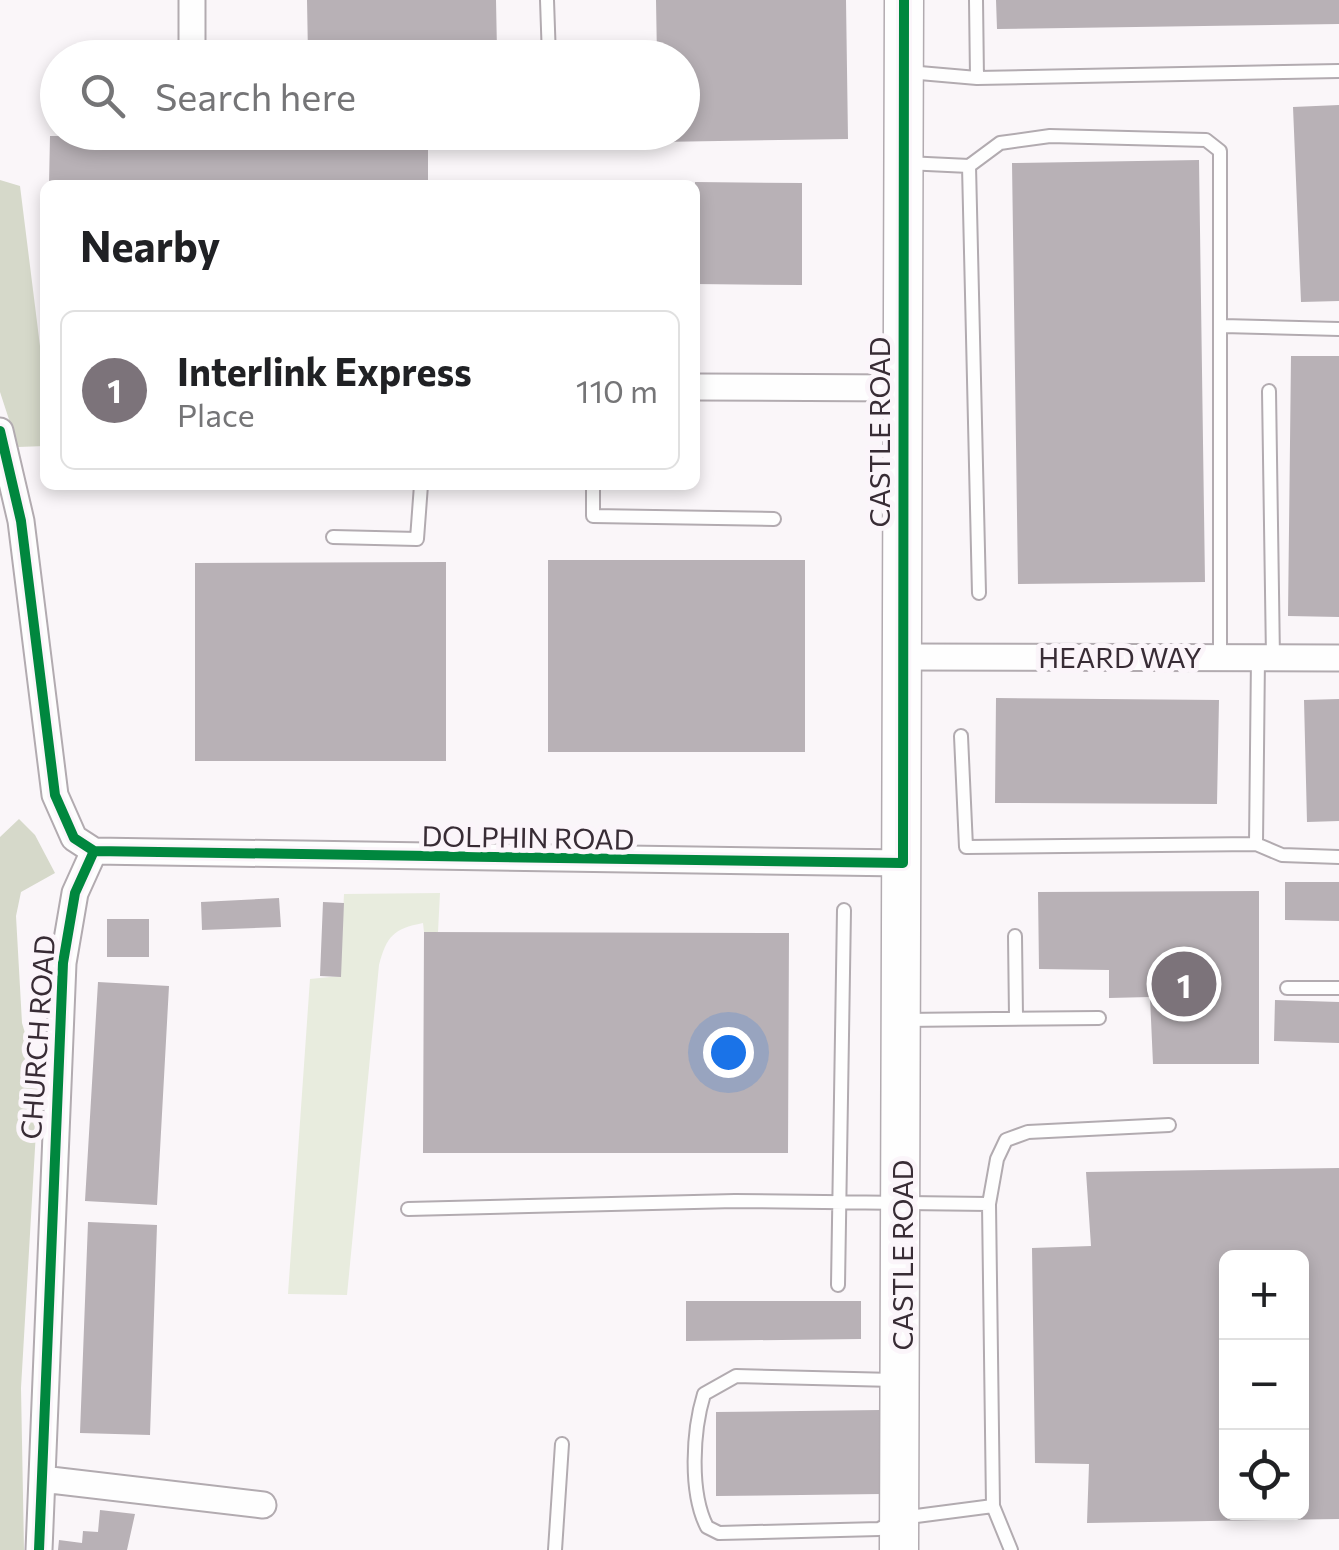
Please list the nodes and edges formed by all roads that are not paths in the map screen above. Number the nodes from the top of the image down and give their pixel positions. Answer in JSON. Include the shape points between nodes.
{"nodes":[{"id":1,"x":192,"y":0,"type":"edge"},
{"id":2,"x":547,"y":0,"type":"edge"},
{"id":3,"x":904,"y":0,"type":"edge"},
{"id":4,"x":976,"y":0,"type":"edge"},
{"id":5,"x":192,"y":40,"type":"edge"},
{"id":6,"x":548,"y":40,"type":"edge"},
{"id":7,"x":1339,"y":71,"type":"edge"},
{"id":8,"x":905,"y":72,"type":"junction"},
{"id":9,"x":978,"y":78,"type":"junction"},
{"id":10,"x":904,"y":163,"type":"junction"},
{"id":11,"x":969,"y":166,"type":"junction"},
{"id":12,"x":1224,"y":326,"type":"junction"},
{"id":13,"x":1339,"y":328,"type":"edge"},
{"id":14,"x":700,"y":387,"type":"edge"},
{"id":15,"x":901,"y":388,"type":"junction"},
{"id":16,"x":1268,"y":392,"type":"dead end"},
{"id":17,"x":0,"y":431,"type":"edge"},
{"id":18,"x":421,"y":490,"type":"edge"},
{"id":19,"x":592,"y":490,"type":"edge"},
{"id":20,"x":774,"y":519,"type":"dead end"},
{"id":21,"x":333,"y":537,"type":"dead end"},
{"id":22,"x":979,"y":594,"type":"dead end"},
{"id":23,"x":902,"y":657,"type":"junction"},
{"id":24,"x":1220,"y":657,"type":"junction"},
{"id":25,"x":1266,"y":657,"type":"junction"},
{"id":26,"x":1339,"y":658,"type":"edge"},
{"id":27,"x":961,"y":736,"type":"dead end"},
{"id":28,"x":1256,"y":844,"type":"junction"},
{"id":29,"x":94,"y":851,"type":"junction"},
{"id":30,"x":1339,"y":857,"type":"edge"},
{"id":31,"x":903,"y":864,"type":"junction"},
{"id":32,"x":844,"y":910,"type":"dead end"},
{"id":33,"x":1015,"y":936,"type":"dead end"},
{"id":34,"x":1287,"y":988,"type":"dead end"},
{"id":35,"x":1339,"y":988,"type":"edge"},
{"id":36,"x":1016,"y":1016,"type":"junction"},
{"id":37,"x":1099,"y":1018,"type":"dead end"},
{"id":38,"x":900,"y":1020,"type":"junction"},
{"id":39,"x":1169,"y":1124,"type":"dead end"},
{"id":40,"x":903,"y":1200,"type":"junction"},
{"id":41,"x":840,"y":1201,"type":"junction"},
{"id":42,"x":989,"y":1204,"type":"junction"},
{"id":43,"x":408,"y":1209,"type":"dead end"},
{"id":44,"x":838,"y":1285,"type":"dead end"},
{"id":45,"x":902,"y":1380,"type":"junction"},
{"id":46,"x":562,"y":1444,"type":"dead end"},
{"id":47,"x":42,"y":1479,"type":"junction"},
{"id":48,"x":263,"y":1505,"type":"dead end"},
{"id":49,"x":993,"y":1506,"type":"junction"},
{"id":50,"x":900,"y":1534,"type":"edge"},
{"id":51,"x":39,"y":1550,"type":"edge"},
{"id":52,"x":555,"y":1550,"type":"edge"},
{"id":53,"x":1012,"y":1550,"type":"edge"}],
"edges":[{"from":1,"to":5,"type":"street"},
{"from":2,"to":6,"type":"lane"},
{"from":3,"to":8,"type":"main road","name":"CASTLE ROAD"},
{"from":4,"to":9,"type":"lane"},
{"from":7,"to":9,"type":"lane"},
{"from":8,"to":9,"type":"lane"},
{"from":8,"to":10,"type":"main road","name":"CASTLE ROAD"},
{"from":10,"to":11,"type":"lane"},
{"from":10,"to":15,"type":"main road","name":"CASTLE ROAD"},
{"from":11,"to":12,"type":"lane","via":[[1000,142],[1050,136],[1214,144],[1223,159]]},
{"from":11,"to":22,"type":"lane"},
{"from":12,"to":13,"type":"lane"},
{"from":12,"to":24,"type":"lane"},
{"from":14,"to":15,"type":"street"},
{"from":15,"to":23,"type":"main road","name":"CASTLE ROAD"},
{"from":16,"to":25,"type":"lane"},
{"from":17,"to":29,"type":"street","via":[[21,521],[55,795],[74,838]]},
{"from":18,"to":21,"type":"lane","via":[[417,538]]},
{"from":19,"to":20,"type":"lane","via":[[593,516]]},
{"from":23,"to":24,"type":"street","name":"HEARD WAY"},
{"from":23,"to":31,"type":"main road","name":"CASTLE ROAD"},
{"from":24,"to":25,"type":"street","name":"HEARD WAY"},
{"from":25,"to":26,"type":"street","name":"HEARD WAY"},
{"from":25,"to":28,"type":"lane"},
{"from":27,"to":28,"type":"lane","via":[[966,848]]},
{"from":28,"to":30,"type":"lane","via":[[1282,855]]},
{"from":29,"to":31,"type":"street","name":"DOLPHIN ROAD"},
{"from":29,"to":47,"type":"street","name":"CHURCH ROAD","via":[[67,920],[62,962]]},
{"from":31,"to":38,"type":"main road","name":"CASTLE ROAD"},
{"from":32,"to":41,"type":"lane"},
{"from":33,"to":36,"type":"lane"},
{"from":34,"to":35,"type":"lane"},
{"from":36,"to":37,"type":"lane"},
{"from":36,"to":38,"type":"lane"},
{"from":38,"to":40,"type":"main road","name":"CASTLE ROAD"},
{"from":39,"to":42,"type":"lane","via":[[1028,1132],[1006,1140]]},
{"from":40,"to":41,"type":"lane"},
{"from":40,"to":42,"type":"lane"},
{"from":40,"to":45,"type":"main road","name":"CASTLE ROAD"},
{"from":41,"to":43,"type":"lane"},
{"from":41,"to":44,"type":"lane"},
{"from":42,"to":49,"type":"lane"},
{"from":45,"to":50,"type":"main road","name":"CASTLE ROAD"},
{"from":45,"to":50,"type":"lane","via":[[736,1376],[704,1394],[697,1430],[706,1526],[720,1533]]},
{"from":46,"to":52,"type":"lane"},
{"from":47,"to":48,"type":"street"},
{"from":47,"to":51,"type":"street","name":"CHURCH ROAD"},
{"from":49,"to":50,"type":"lane"},
{"from":49,"to":53,"type":"lane"}]}
